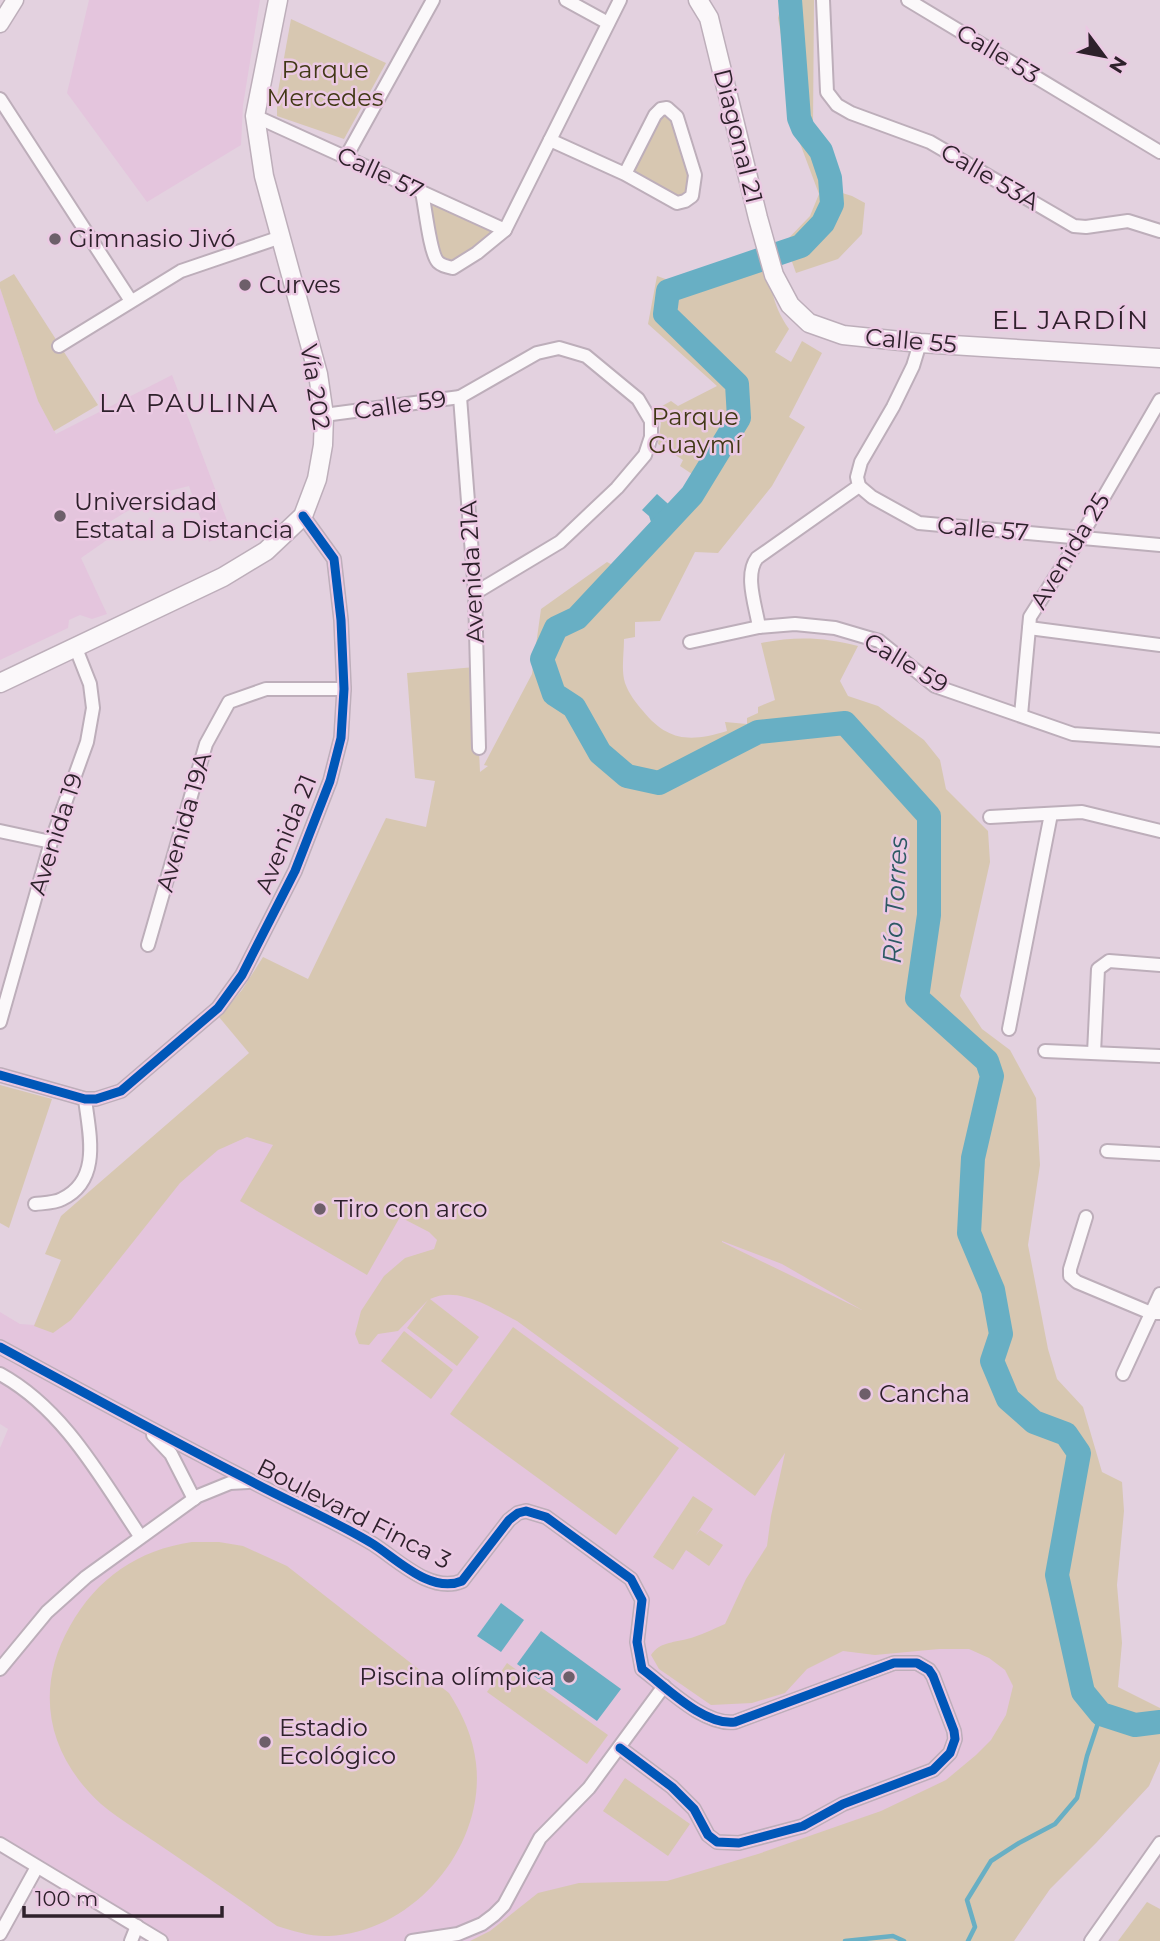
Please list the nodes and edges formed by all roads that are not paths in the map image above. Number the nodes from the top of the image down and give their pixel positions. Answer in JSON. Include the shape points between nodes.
{"nodes":[{"id":1,"x":15,"y":0,"type":"edge"},
{"id":2,"x":278,"y":0,"type":"edge"},
{"id":3,"x":566,"y":0,"type":"edge"},
{"id":4,"x":620,"y":0,"type":"edge"},
{"id":5,"x":698,"y":0,"type":"edge"},
{"id":6,"x":823,"y":0,"type":"edge"},
{"id":7,"x":908,"y":0,"type":"edge"},
{"id":8,"x":433,"y":1,"type":"edge"},
{"id":9,"x":608,"y":23,"type":"junction"},
{"id":10,"x":0,"y":24,"type":"edge"},
{"id":11,"x":0,"y":99,"type":"edge"},
{"id":12,"x":255,"y":116,"type":"junction"},
{"id":13,"x":550,"y":140,"type":"junction"},
{"id":14,"x":1160,"y":152,"type":"edge"},
{"id":15,"x":346,"y":157,"type":"junction"},
{"id":16,"x":625,"y":174,"type":"junction"},
{"id":17,"x":422,"y":192,"type":"junction"},
{"id":18,"x":505,"y":230,"type":"junction"},
{"id":19,"x":1160,"y":231,"type":"edge"},
{"id":20,"x":281,"y":237,"type":"junction"},
{"id":21,"x":774,"y":275,"type":"joint"},
{"id":22,"x":131,"y":301,"type":"junction"},
{"id":23,"x":920,"y":343,"type":"junction"},
{"id":24,"x":59,"y":346,"type":"dead end"},
{"id":25,"x":1160,"y":358,"type":"edge"},
{"id":26,"x":460,"y":397,"type":"junction"},
{"id":27,"x":1160,"y":400,"type":"edge"},
{"id":28,"x":324,"y":415,"type":"junction"},
{"id":29,"x":859,"y":486,"type":"junction"},
{"id":30,"x":303,"y":516,"type":"junction"},
{"id":31,"x":1080,"y":538,"type":"junction"},
{"id":32,"x":1160,"y":545,"type":"edge"},
{"id":33,"x":475,"y":593,"type":"junction"},
{"id":34,"x":759,"y":627,"type":"junction"},
{"id":35,"x":1029,"y":628,"type":"junction"},
{"id":36,"x":690,"y":642,"type":"dead end"},
{"id":37,"x":1160,"y":645,"type":"edge"},
{"id":38,"x":75,"y":646,"type":"junction"},
{"id":39,"x":0,"y":682,"type":"edge"},
{"id":40,"x":344,"y":689,"type":"junction"},
{"id":41,"x":1021,"y":715,"type":"junction"},
{"id":42,"x":1160,"y":740,"type":"edge"},
{"id":43,"x":479,"y":748,"type":"dead end"},
{"id":44,"x":1051,"y":814,"type":"junction"},
{"id":45,"x":990,"y":817,"type":"dead end"},
{"id":46,"x":0,"y":831,"type":"edge"},
{"id":47,"x":1160,"y":831,"type":"edge"},
{"id":48,"x":51,"y":842,"type":"junction"},
{"id":49,"x":148,"y":945,"type":"dead end"},
{"id":50,"x":1160,"y":965,"type":"edge"},
{"id":51,"x":0,"y":1022,"type":"edge"},
{"id":52,"x":1009,"y":1029,"type":"dead end"},
{"id":53,"x":1045,"y":1051,"type":"dead end"},
{"id":54,"x":1094,"y":1053,"type":"junction"},
{"id":55,"x":1160,"y":1056,"type":"edge"},
{"id":56,"x":0,"y":1075,"type":"edge"},
{"id":57,"x":91,"y":1099,"type":"junction"},
{"id":58,"x":1107,"y":1151,"type":"dead end"},
{"id":59,"x":1160,"y":1154,"type":"edge"},
{"id":60,"x":35,"y":1204,"type":"dead end"},
{"id":61,"x":1086,"y":1217,"type":"dead end"},
{"id":62,"x":1160,"y":1294,"type":"edge"},
{"id":63,"x":1157,"y":1316,"type":"edge"},
{"id":64,"x":0,"y":1347,"type":"edge"},
{"id":65,"x":0,"y":1374,"type":"edge"},
{"id":66,"x":1123,"y":1374,"type":"dead end"},
{"id":67,"x":146,"y":1427,"type":"junction"},
{"id":68,"x":253,"y":1482,"type":"junction"},
{"id":69,"x":194,"y":1499,"type":"junction"},
{"id":70,"x":140,"y":1536,"type":"junction"},
{"id":71,"x":0,"y":1669,"type":"edge"},
{"id":72,"x":664,"y":1686,"type":"junction"},
{"id":73,"x":620,"y":1748,"type":"junction"},
{"id":74,"x":1160,"y":1843,"type":"edge"},
{"id":75,"x":0,"y":1844,"type":"edge"},
{"id":76,"x":37,"y":1867,"type":"junction"},
{"id":77,"x":138,"y":1926,"type":"junction"},
{"id":78,"x":0,"y":1934,"type":"edge"},
{"id":79,"x":131,"y":1941,"type":"edge"},
{"id":80,"x":161,"y":1941,"type":"edge"},
{"id":81,"x":411,"y":1941,"type":"edge"},
{"id":82,"x":1091,"y":1941,"type":"edge"}],
"edges":[{"from":1,"to":10,"type":"street"},
{"from":2,"to":12,"type":"main road","name":"Vía 202"},
{"from":3,"to":9,"type":"street"},
{"from":4,"to":9,"type":"street"},
{"from":5,"to":21,"type":"main road","name":"Diagonal 21","via":[[709,18]]},
{"from":6,"to":19,"type":"street","name":"Calle 53A","via":[[827,92],[843,110],[930,142],[1074,226],[1128,220]]},
{"from":7,"to":14,"type":"street","name":"Calle 53"},
{"from":8,"to":15,"type":"street"},
{"from":9,"to":13,"type":"street"},
{"from":11,"to":22,"type":"street"},
{"from":12,"to":15,"type":"street","name":"Calle 57"},
{"from":12,"to":20,"type":"main road","name":"Vía 202","via":[[264,176]]},
{"from":13,"to":16,"type":"street"},
{"from":13,"to":18,"type":"street"},
{"from":15,"to":17,"type":"street","name":"Calle 57"},
{"from":16,"to":16,"type":"street","via":[[677,203],[692,196],[695,175],[673,111],[661,109],[655,115]]},
{"from":17,"to":18,"type":"street","name":"Calle 57"},
{"from":17,"to":18,"type":"street","via":[[432,250],[441,265],[453,268],[464,263]]},
{"from":20,"to":22,"type":"street","via":[[181,271]]},
{"from":20,"to":28,"type":"main road","name":"Vía 202","via":[[318,374]]},
{"from":21,"to":23,"type":"main road","name":"Calle 55","via":[[790,305],[810,323],[843,335]]},
{"from":22,"to":24,"type":"street"},
{"from":23,"to":25,"type":"main road","name":"Calle 55"},
{"from":23,"to":29,"type":"street","via":[[913,366],[861,462]]},
{"from":26,"to":28,"type":"street","name":"Calle 59"},
{"from":26,"to":33,"type":"street","name":"Avenida 21A"},
{"from":26,"to":33,"type":"street","name":"Calle 59","via":[[537,353],[559,348],[586,356],[638,399],[651,421],[645,455],[617,488],[560,542]]},
{"from":27,"to":31,"type":"street","name":"Avenida 25"},
{"from":28,"to":30,"type":"main road","name":"Vía 202","via":[[317,479]]},
{"from":29,"to":31,"type":"street","name":"Calle 57","via":[[919,523]]},
{"from":29,"to":34,"type":"street","via":[[751,565]]},
{"from":30,"to":38,"type":"main road","name":"Vía 202","via":[[266,551],[223,578]]},
{"from":30,"to":40,"type":"street","name":"Avenida 21","via":[[334,559]]},
{"from":31,"to":32,"type":"street","name":"Calle 57"},
{"from":31,"to":35,"type":"street","name":"Avenida 25","via":[[1030,617]]},
{"from":33,"to":43,"type":"street","name":"Avenida 21A"},
{"from":34,"to":36,"type":"street","name":"Calle 59"},
{"from":34,"to":41,"type":"street","name":"Calle 59","via":[[795,624],[868,636],[935,685]]},
{"from":35,"to":37,"type":"street"},
{"from":35,"to":41,"type":"street","name":"Avenida 25"},
{"from":38,"to":39,"type":"main road","name":"Vía 202"},
{"from":38,"to":48,"type":"street","name":"Avenida 19","via":[[90,684],[93,708],[87,742]]},
{"from":40,"to":49,"type":"street","name":"Avenida 19A","via":[[266,689],[229,702],[206,744]]},
{"from":40,"to":57,"type":"street","name":"Avenida 21","via":[[341,738],[330,781],[295,871],[242,975],[218,1008],[121,1091]]},
{"from":41,"to":42,"type":"street","name":"Calle 59","via":[[1073,734]]},
{"from":44,"to":45,"type":"street"},
{"from":44,"to":47,"type":"street","via":[[1082,812]]},
{"from":44,"to":52,"type":"street"},
{"from":46,"to":48,"type":"street"},
{"from":48,"to":51,"type":"street","name":"Avenida 19"},
{"from":50,"to":54,"type":"street","via":[[1109,961],[1098,969]]},
{"from":53,"to":54,"type":"street"},
{"from":54,"to":55,"type":"street"},
{"from":56,"to":57,"type":"street"},
{"from":57,"to":60,"type":"street","via":[[89,1168],[61,1200]]},
{"from":58,"to":59,"type":"street"},
{"from":61,"to":63,"type":"street","via":[[1070,1276]]},
{"from":62,"to":63,"type":"street"},
{"from":63,"to":66,"type":"street"},
{"from":64,"to":67,"type":"street","name":"Boulevard Finca 3"},
{"from":65,"to":70,"type":"street","via":[[37,1399],[61,1424]]},
{"from":67,"to":68,"type":"street","name":"Boulevard Finca 3"},
{"from":67,"to":69,"type":"street","name":"Boulevard Finca 3","via":[[171,1454]]},
{"from":68,"to":69,"type":"street","name":"Boulevard Finca 3","via":[[230,1483]]},
{"from":68,"to":72,"type":"street","name":"Boulevard Finca 3","via":[[362,1537],[443,1585],[462,1581],[517,1513],[546,1517],[632,1579],[642,1600],[639,1662]]},
{"from":69,"to":70,"type":"street","name":"Boulevard Finca 3"},
{"from":70,"to":71,"type":"street","name":"Boulevard Finca 3","via":[[47,1612]]},
{"from":72,"to":73,"type":"street"},
{"from":72,"to":73,"type":"street","via":[[698,1712],[725,1724],[894,1663],[917,1663],[933,1676],[955,1738],[950,1753],[933,1770],[843,1804],[803,1826],[739,1843],[717,1842],[708,1835],[694,1809]]},
{"from":73,"to":81,"type":"street","via":[[540,1838],[494,1915],[458,1934]]},
{"from":74,"to":82,"type":"street"},
{"from":75,"to":76,"type":"street"},
{"from":76,"to":77,"type":"street"},
{"from":76,"to":78,"type":"street"},
{"from":77,"to":79,"type":"street"},
{"from":77,"to":80,"type":"street"}]}
